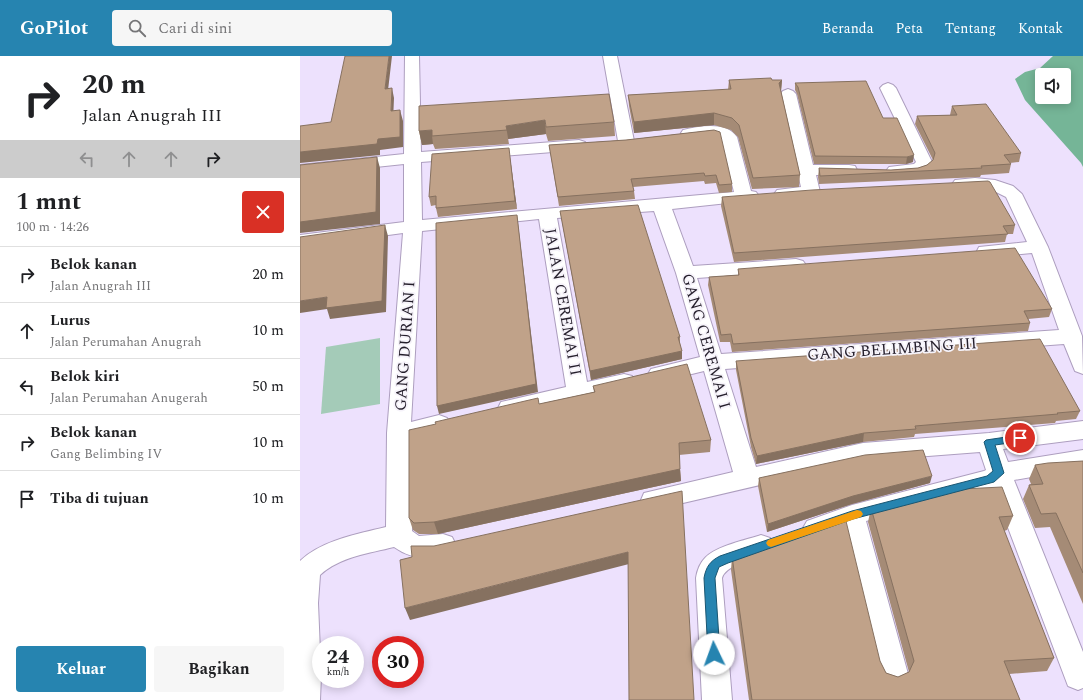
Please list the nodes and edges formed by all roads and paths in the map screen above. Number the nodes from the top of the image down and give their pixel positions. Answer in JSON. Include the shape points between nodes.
{"nodes":[{"id":1,"x":412,"y":56,"type":"edge"},
{"id":2,"x":610,"y":56,"type":"edge"},
{"id":3,"x":888,"y":88,"type":"dead end"},
{"id":4,"x":788,"y":94,"type":"dead end"},
{"id":5,"x":677,"y":134,"type":"edge"},
{"id":6,"x":414,"y":158,"type":"junction"},
{"id":7,"x":300,"y":170,"type":"edge"},
{"id":8,"x":806,"y":170,"type":"junction"},
{"id":9,"x":946,"y":185,"type":"edge"},
{"id":10,"x":744,"y":197,"type":"junction"},
{"id":11,"x":661,"y":205,"type":"junction"},
{"id":12,"x":547,"y":213,"type":"junction"},
{"id":13,"x":414,"y":226,"type":"junction"},
{"id":14,"x":300,"y":241,"type":"edge"},
{"id":15,"x":1039,"y":247,"type":"junction"},
{"id":16,"x":968,"y":252,"type":"edge"},
{"id":17,"x":812,"y":264,"type":"edge"},
{"id":18,"x":686,"y":273,"type":"junction"},
{"id":19,"x":1072,"y":336,"type":"junction"},
{"id":20,"x":712,"y":362,"type":"junction"},
{"id":21,"x":1083,"y":366,"type":"edge"},
{"id":22,"x":578,"y":392,"type":"junction"},
{"id":23,"x":492,"y":412,"type":"edge"},
{"id":24,"x":461,"y":419,"type":"edge"},
{"id":25,"x":1083,"y":430,"type":"edge"},
{"id":26,"x":399,"y":433,"type":"junction"},
{"id":27,"x":989,"y":442,"type":"junction"},
{"id":28,"x":1083,"y":459,"type":"edge"},
{"id":29,"x":999,"y":473,"type":"junction"},
{"id":30,"x":747,"y":479,"type":"junction"},
{"id":31,"x":631,"y":504,"type":"edge"},
{"id":32,"x":852,"y":515,"type":"junction"},
{"id":33,"x":399,"y":535,"type":"junction"},
{"id":34,"x":461,"y":541,"type":"edge"},
{"id":35,"x":893,"y":674,"type":"edge"},
{"id":36,"x":1078,"y":676,"type":"dead end"},
{"id":37,"x":305,"y":700,"type":"edge"},
{"id":38,"x":717,"y":700,"type":"edge"}],
"edges":[{"from":1,"to":6,"type":"street","name":"GANG DURIAN I"},
{"from":2,"to":6,"type":"street","via":[[618,141]]},
{"from":3,"to":8,"type":"street","via":[[924,162],[923,166],[906,171]]},
{"from":4,"to":8,"type":"street"},
{"from":5,"to":10,"type":"street","via":[[714,130],[725,134],[730,142]]},
{"from":6,"to":7,"type":"street"},
{"from":6,"to":13,"type":"street","name":"GANG DURIAN I"},
{"from":8,"to":10,"type":"street","via":[[819,191]]},
{"from":9,"to":15,"type":"street","via":[[986,183],[1005,188],[1013,194]]},
{"from":10,"to":11,"type":"street"},
{"from":11,"to":12,"type":"street"},
{"from":11,"to":18,"type":"street","name":"GANG CEREMAI I"},
{"from":12,"to":13,"type":"street"},
{"from":12,"to":22,"type":"street","name":"JALAN CEREMAI II"},
{"from":13,"to":14,"type":"street"},
{"from":13,"to":26,"type":"street","name":"GANG DURIAN I"},
{"from":15,"to":16,"type":"street"},
{"from":15,"to":19,"type":"street"},
{"from":17,"to":18,"type":"street"},
{"from":18,"to":20,"type":"street","name":"GANG CEREMAI I"},
{"from":19,"to":20,"type":"street","name":"GANG BELIMBING III"},
{"from":19,"to":21,"type":"street"},
{"from":20,"to":22,"type":"street","name":"GANG BELIMBING III"},
{"from":20,"to":30,"type":"street","name":"GANG CEREMAI I"},
{"from":22,"to":23,"type":"street","name":"GANG BELIMBING III"},
{"from":24,"to":26,"type":"street"},
{"from":25,"to":27,"type":"street"},
{"from":26,"to":33,"type":"street","name":"GANG DURIAN I"},
{"from":27,"to":29,"type":"street"},
{"from":27,"to":30,"type":"street","via":[[863,452]]},
{"from":28,"to":29,"type":"street"},
{"from":29,"to":32,"type":"street","via":[[990,479]]},
{"from":29,"to":36,"type":"street"},
{"from":30,"to":31,"type":"street"},
{"from":32,"to":35,"type":"street"},
{"from":32,"to":38,"type":"street","via":[[715,564],[709,578]]},
{"from":33,"to":34,"type":"street","via":[[407,544],[422,548]]},
{"from":33,"to":37,"type":"street","via":[[332,554],[316,562],[308,570],[303,593]]}]}
